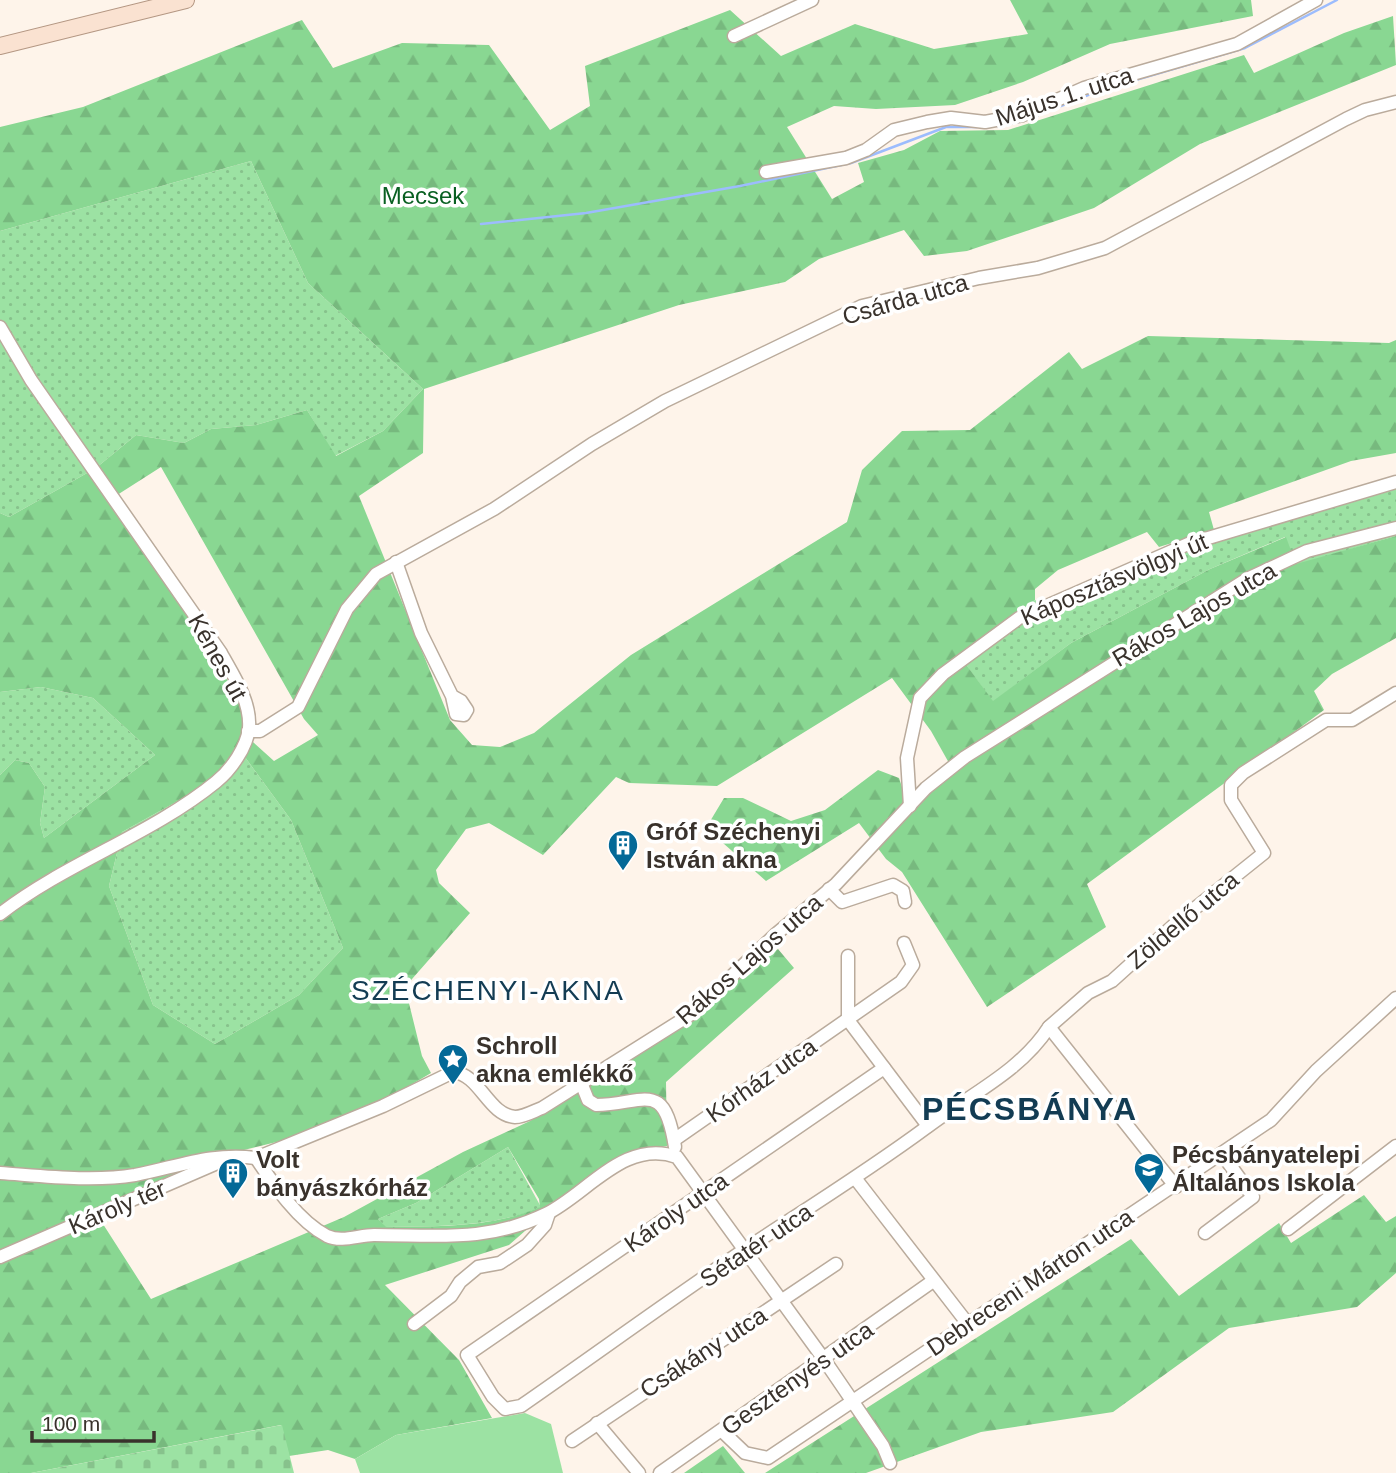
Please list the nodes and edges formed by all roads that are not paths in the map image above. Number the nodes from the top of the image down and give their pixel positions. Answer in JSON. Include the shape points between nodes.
{"nodes":[{"id":1,"x":186,"y":0,"type":"edge"},
{"id":2,"x":812,"y":0,"type":"edge"},
{"id":3,"x":1316,"y":0,"type":"edge"},
{"id":4,"x":734,"y":36,"type":"dead end"},
{"id":5,"x":0,"y":46,"type":"edge"},
{"id":6,"x":1396,"y":102,"type":"edge"},
{"id":7,"x":766,"y":172,"type":"dead end"},
{"id":8,"x":0,"y":327,"type":"edge"},
{"id":9,"x":1396,"y":482,"type":"edge"},
{"id":10,"x":1396,"y":528,"type":"edge"},
{"id":11,"x":396,"y":562,"type":"junction"},
{"id":12,"x":1396,"y":693,"type":"edge"},
{"id":13,"x":452,"y":695,"type":"dead end"},
{"id":14,"x":248,"y":731,"type":"junction"},
{"id":15,"x":910,"y":806,"type":"junction"},
{"id":16,"x":829,"y":889,"type":"junction"},
{"id":17,"x":905,"y":902,"type":"dead end"},
{"id":18,"x":0,"y":914,"type":"edge"},
{"id":19,"x":904,"y":943,"type":"dead end"},
{"id":20,"x":848,"y":956,"type":"dead end"},
{"id":21,"x":1396,"y":998,"type":"edge"},
{"id":22,"x":848,"y":1020,"type":"junction"},
{"id":23,"x":1049,"y":1027,"type":"junction"},
{"id":24,"x":884,"y":1068,"type":"junction"},
{"id":25,"x":582,"y":1085,"type":"junction"},
{"id":26,"x":928,"y":1126,"type":"junction"},
{"id":27,"x":674,"y":1140,"type":"junction"},
{"id":28,"x":1396,"y":1146,"type":"edge"},
{"id":29,"x":1222,"y":1154,"type":"junction"},
{"id":30,"x":234,"y":1155,"type":"junction"},
{"id":31,"x":677,"y":1157,"type":"junction"},
{"id":32,"x":256,"y":1158,"type":"junction"},
{"id":33,"x":0,"y":1173,"type":"edge"},
{"id":34,"x":855,"y":1178,"type":"junction"},
{"id":35,"x":1176,"y":1187,"type":"junction"},
{"id":36,"x":704,"y":1191,"type":"junction"},
{"id":37,"x":549,"y":1213,"type":"junction"},
{"id":38,"x":1287,"y":1229,"type":"dead end"},
{"id":39,"x":1205,"y":1233,"type":"dead end"},
{"id":40,"x":746,"y":1249,"type":"junction"},
{"id":41,"x":0,"y":1257,"type":"edge"},
{"id":42,"x":836,"y":1264,"type":"dead end"},
{"id":43,"x":933,"y":1281,"type":"junction"},
{"id":44,"x":782,"y":1300,"type":"junction"},
{"id":45,"x":414,"y":1324,"type":"dead end"},
{"id":46,"x":968,"y":1324,"type":"junction"},
{"id":47,"x":467,"y":1355,"type":"joint"},
{"id":48,"x":823,"y":1358,"type":"junction"},
{"id":49,"x":853,"y":1401,"type":"junction"},
{"id":50,"x":597,"y":1423,"type":"junction"},
{"id":51,"x":722,"y":1431,"type":"junction"},
{"id":52,"x":572,"y":1441,"type":"dead end"},
{"id":53,"x":890,"y":1463,"type":"dead end"},
{"id":54,"x":639,"y":1473,"type":"edge"},
{"id":55,"x":660,"y":1473,"type":"edge"}],
"edges":[{"from":1,"to":5,"type":"main road"},
{"from":2,"to":4,"type":"street"},
{"from":3,"to":7,"type":"street","name":"Május 1. utca","via":[[1237,44],[1084,88],[1023,115],[985,122],[951,118],[927,122],[894,130],[846,158]]},
{"from":6,"to":11,"type":"street","name":"Csárda utca","via":[[1346,119],[1105,248],[1038,268],[883,300],[831,319],[665,401],[494,509]]},
{"from":8,"to":14,"type":"street","name":"Kénes út","via":[[31,380],[221,653],[246,704]]},
{"from":9,"to":15,"type":"street","name":"Káposztásvölgyi út","via":[[1188,544],[1019,618],[943,674],[920,698],[907,758]]},
{"from":10,"to":15,"type":"street","name":"Rákos Lajos utca","via":[[1307,551],[1228,591],[965,757]]},
{"from":11,"to":13,"type":"street","via":[[421,633]]},
{"from":11,"to":14,"type":"street","name":"Csárda utca","via":[[376,574],[347,609],[298,706],[260,731]]},
{"from":12,"to":23,"type":"street","name":"Zöldellő utca","via":[[1352,720],[1326,720],[1243,773],[1231,785],[1231,800],[1264,853],[1112,981],[1088,993]]},
{"from":14,"to":18,"type":"street","name":"Kénes út","via":[[239,754],[218,781]]},
{"from":15,"to":16,"type":"street","name":"Rákos Lajos utca"},
{"from":16,"to":17,"type":"street","via":[[842,902],[892,885],[903,891]]},
{"from":16,"to":25,"type":"street","name":"Rákos Lajos utca","via":[[693,1013]]},
{"from":19,"to":22,"type":"street","name":"Kórház utca","via":[[913,965],[911,972]]},
{"from":20,"to":22,"type":"street"},
{"from":21,"to":29,"type":"street","name":"Debreceni Márton utca","via":[[1316,1071],[1271,1120]]},
{"from":22,"to":24,"type":"street"},
{"from":22,"to":27,"type":"street","name":"Kórház utca"},
{"from":23,"to":26,"type":"street","name":"Sétatér utca","via":[[1006,1074]]},
{"from":23,"to":35,"type":"street"},
{"from":24,"to":26,"type":"street"},
{"from":24,"to":36,"type":"street","name":"Károly utca"},
{"from":25,"to":27,"type":"street","via":[[588,1100],[596,1105],[637,1099],[657,1104],[670,1117]]},
{"from":25,"to":32,"type":"street","name":"Rákos Lajos utca","via":[[542,1108],[514,1117],[467,1076],[453,1072]]},
{"from":26,"to":34,"type":"street","name":"Sétatér utca"},
{"from":27,"to":31,"type":"street"},
{"from":28,"to":38,"type":"street"},
{"from":29,"to":35,"type":"street","name":"Debreceni Márton utca"},
{"from":29,"to":39,"type":"street","via":[[1253,1197]]},
{"from":30,"to":32,"type":"street"},
{"from":30,"to":33,"type":"street","via":[[200,1158],[133,1175]]},
{"from":30,"to":41,"type":"street","name":"Károly tér"},
{"from":31,"to":36,"type":"street"},
{"from":31,"to":37,"type":"street","via":[[646,1154],[624,1162]]},
{"from":32,"to":37,"type":"street","via":[[304,1217],[338,1240],[376,1235],[456,1238],[508,1229]]},
{"from":34,"to":40,"type":"street","name":"Sétatér utca"},
{"from":34,"to":43,"type":"street"},
{"from":35,"to":46,"type":"street","name":"Debreceni Márton utca"},
{"from":36,"to":40,"type":"street"},
{"from":36,"to":47,"type":"street","name":"Károly utca"},
{"from":37,"to":45,"type":"street","via":[[545,1225],[527,1245],[500,1263],[478,1267],[451,1296]]},
{"from":40,"to":44,"type":"street"},
{"from":40,"to":47,"type":"street","name":"Sétatér utca","via":[[514,1409],[505,1409],[493,1397]]},
{"from":42,"to":44,"type":"street","name":"Csákány utca"},
{"from":43,"to":46,"type":"street"},
{"from":43,"to":48,"type":"street","name":"Gesztenyés utca"},
{"from":44,"to":48,"type":"street"},
{"from":44,"to":50,"type":"street","name":"Csákány utca"},
{"from":46,"to":49,"type":"street","name":"Debreceni Márton utca"},
{"from":48,"to":49,"type":"street"},
{"from":48,"to":51,"type":"street","name":"Gesztenyés utca"},
{"from":49,"to":51,"type":"street","name":"Debreceni Márton utca","via":[[768,1458],[745,1453]]},
{"from":49,"to":53,"type":"street"},
{"from":50,"to":52,"type":"street","name":"Csákány utca"},
{"from":50,"to":54,"type":"street"},
{"from":51,"to":55,"type":"street","name":"Gesztenyés utca"}]}
